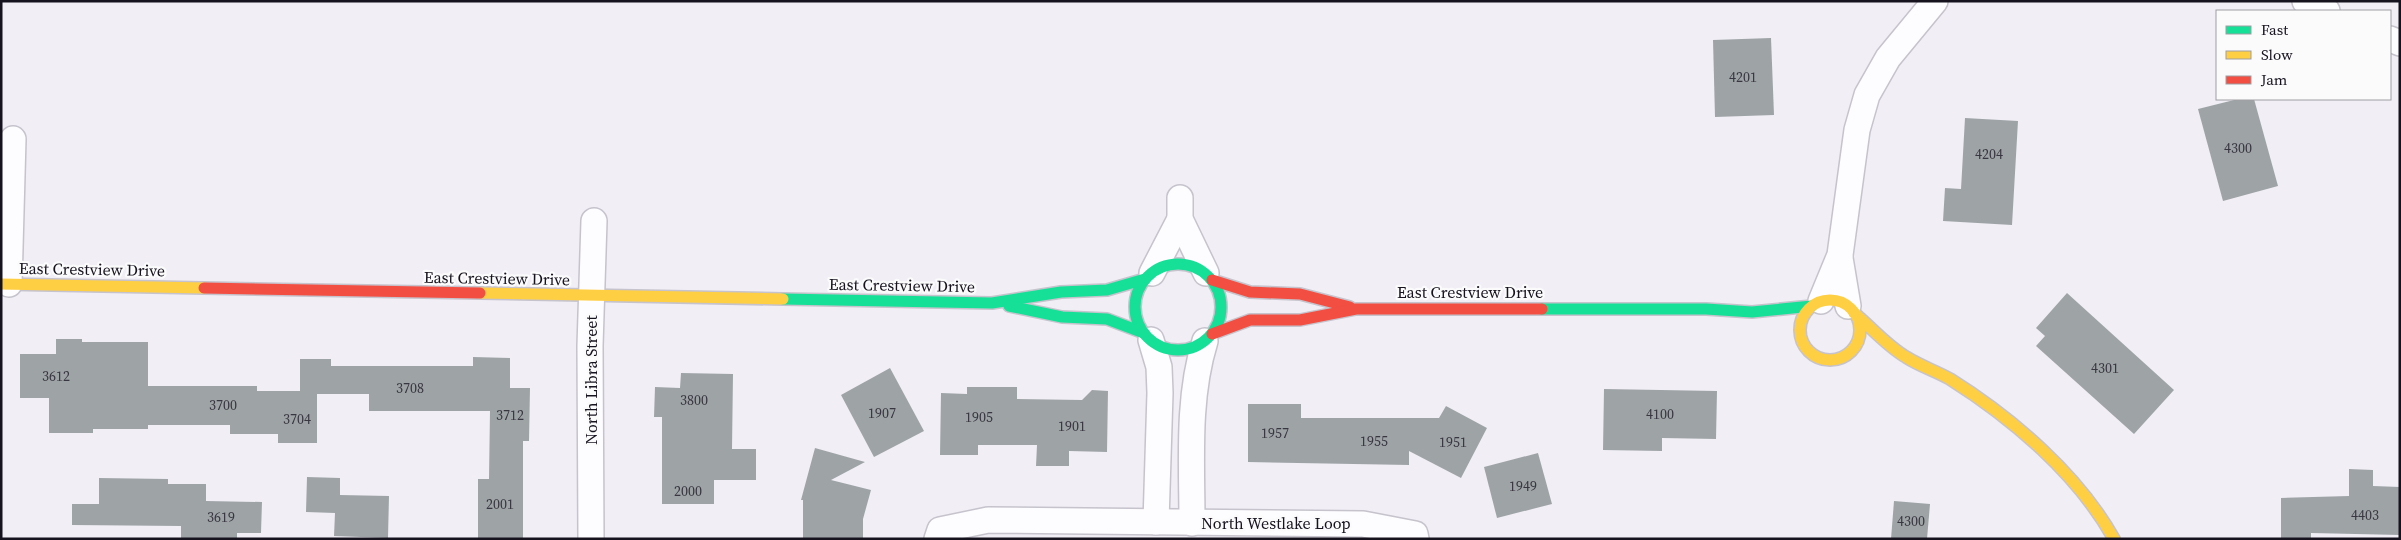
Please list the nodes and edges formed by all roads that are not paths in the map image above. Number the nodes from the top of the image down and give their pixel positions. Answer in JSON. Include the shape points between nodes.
{"nodes":[{"id":1,"x":1935,"y":1,"type":"edge"},
{"id":2,"x":2305,"y":1,"type":"edge"},
{"id":3,"x":2326,"y":10,"type":"edge"},
{"id":4,"x":13,"y":138,"type":"dead end"},
{"id":5,"x":594,"y":221,"type":"dead end"},
{"id":6,"x":1840,"y":255,"type":"junction"},
{"id":7,"x":1148,"y":276,"type":"junction"},
{"id":8,"x":1209,"y":277,"type":"junction"},
{"id":9,"x":5,"y":284,"type":"edge"},
{"id":10,"x":592,"y":296,"type":"junction"},
{"id":11,"x":992,"y":303,"type":"junction"},
{"id":12,"x":1817,"y":303,"type":"junction"},
{"id":13,"x":1356,"y":309,"type":"junction"},
{"id":14,"x":1851,"y":309,"type":"junction"},
{"id":15,"x":1752,"y":312,"type":"junction"},
{"id":16,"x":1774,"y":324,"type":"dead end"},
{"id":17,"x":1788,"y":332,"type":"dead end"},
{"id":18,"x":1147,"y":337,"type":"junction"},
{"id":19,"x":1208,"y":337,"type":"junction"},
{"id":20,"x":1801,"y":339,"type":"junction"},
{"id":21,"x":1847,"y":354,"type":"junction"},
{"id":22,"x":1866,"y":355,"type":"dead end"},
{"id":23,"x":1886,"y":356,"type":"dead end"},
{"id":24,"x":1905,"y":357,"type":"junction"},
{"id":25,"x":1156,"y":522,"type":"junction"},
{"id":26,"x":1192,"y":523,"type":"junction"},
{"id":27,"x":591,"y":539,"type":"edge"},
{"id":28,"x":937,"y":539,"type":"edge"},
{"id":29,"x":1416,"y":539,"type":"edge"},
{"id":30,"x":2114,"y":539,"type":"edge"}],
"edges":[{"from":1,"to":6,"type":"street","via":[[1888,58],[1867,95],[1858,130]]},
{"from":2,"to":3,"type":"street"},
{"from":4,"to":9,"type":"street"},
{"from":5,"to":10,"type":"street","name":"North Libra Street"},
{"from":6,"to":12,"type":"street"},
{"from":6,"to":14,"type":"street"},
{"from":7,"to":8,"type":"street","via":[[1169,265],[1179,264],[1188,265]]},
{"from":7,"to":8,"type":"street","via":[[1180,208]]},
{"from":7,"to":11,"type":"street","name":"East Crestview Drive","via":[[1107,290],[1061,292]]},
{"from":7,"to":18,"type":"street","via":[[1136,297],[1135,306],[1139,325]]},
{"from":8,"to":13,"type":"street","name":"East Crestview Drive","via":[[1250,292],[1300,294]]},
{"from":8,"to":19,"type":"street","via":[[1218,288],[1221,307],[1217,326]]},
{"from":9,"to":10,"type":"street","name":"East Crestview Drive"},
{"from":10,"to":11,"type":"street","name":"East Crestview Drive"},
{"from":10,"to":27,"type":"street","name":"North Libra Street"},
{"from":11,"to":18,"type":"street","name":"East Crestview Drive","via":[[1062,317],[1107,318]]},
{"from":12,"to":14,"type":"street","via":[[1830,300]]},
{"from":12,"to":15,"type":"street","name":"East Crestview Drive"},
{"from":12,"to":20,"type":"street","via":[[1801,320]]},
{"from":13,"to":15,"type":"street","name":"East Crestview Drive","via":[[1585,308]]},
{"from":13,"to":19,"type":"street","name":"East Crestview Drive","via":[[1300,320],[1250,320]]},
{"from":14,"to":21,"type":"street","via":[[1860,330],[1854,348]]},
{"from":14,"to":24,"type":"street"},
{"from":15,"to":16,"type":"street"},
{"from":17,"to":20,"type":"street"},
{"from":18,"to":19,"type":"street","via":[[1159,346],[1178,350],[1196,346]]},
{"from":18,"to":25,"type":"street","via":[[1159,367]]},
{"from":19,"to":26,"type":"street","name":"North Westlake Loop","via":[[1198,363],[1193,393]]},
{"from":20,"to":21,"type":"street","via":[[1805,347],[1820,358],[1829,360]]},
{"from":21,"to":22,"type":"street"},
{"from":23,"to":24,"type":"street"},
{"from":24,"to":30,"type":"street","via":[[1948,378],[2001,414],[2058,466],[2104,521]]},
{"from":25,"to":26,"type":"street","name":"North Westlake Loop"},
{"from":25,"to":28,"type":"street","name":"North Westlake Loop","via":[[988,520],[940,530]]},
{"from":26,"to":29,"type":"street","name":"North Westlake Loop","via":[[1363,524],[1415,534]]}]}
